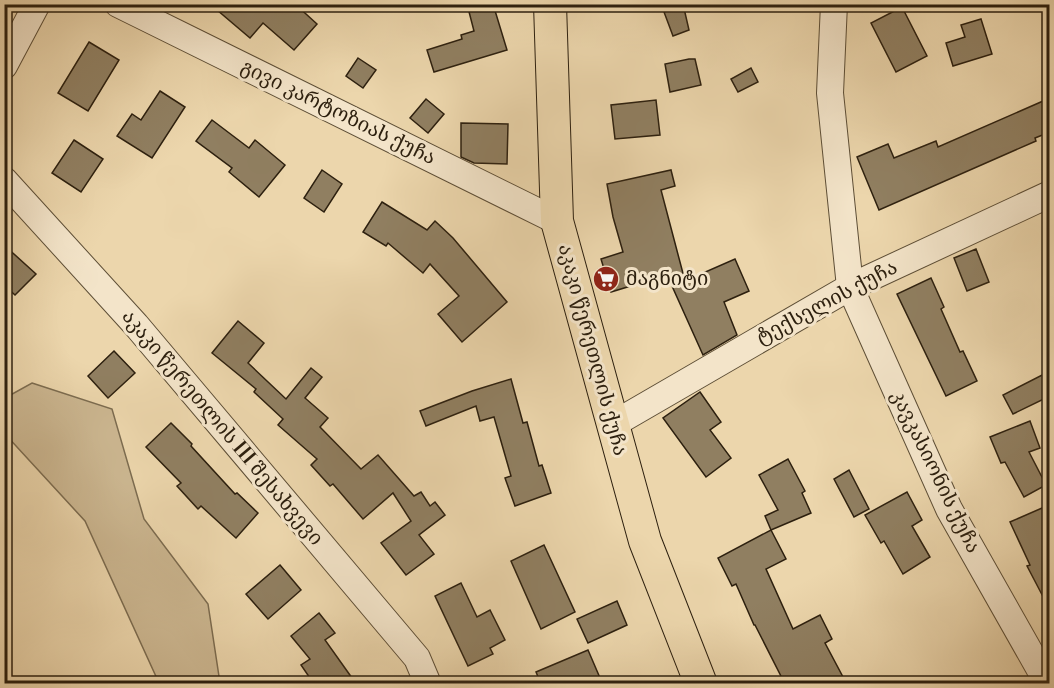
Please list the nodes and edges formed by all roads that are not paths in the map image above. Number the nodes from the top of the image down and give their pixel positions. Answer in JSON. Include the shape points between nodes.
{"nodes":[{"id":1,"x":37,"y":4,"type":"edge"},
{"id":2,"x":118,"y":4,"type":"edge"},
{"id":3,"x":550,"y":4,"type":"edge"},
{"id":4,"x":834,"y":4,"type":"edge"},
{"id":5,"x":4,"y":66,"type":"edge"},
{"id":6,"x":4,"y":180,"type":"edge"},
{"id":7,"x":1050,"y":194,"type":"edge"},
{"id":8,"x":557,"y":221,"type":"junction"},
{"id":9,"x":850,"y":287,"type":"junction"},
{"id":10,"x":612,"y":424,"type":"junction"},
{"id":11,"x":428,"y":684,"type":"edge"},
{"id":12,"x":701,"y":684,"type":"edge"},
{"id":13,"x":1048,"y":684,"type":"edge"}],
"edges":[{"from":1,"to":5,"type":"street"},
{"from":2,"to":8,"type":"street","name":"გივი კარტოზიას ქუჩა"},
{"from":3,"to":8,"type":"main road","name":"აკაკი წერეთლის ქუჩა"},
{"from":4,"to":9,"type":"street","name":"კავკასიონის ქუჩა","via":[[830,93]]},
{"from":6,"to":11,"type":"street","name":"აკაკი წერეთლის III შესახვევი","via":[[136,325],[417,658]]},
{"from":7,"to":9,"type":"street","name":"ტექსელის ქუჩა"},
{"from":8,"to":10,"type":"main road","name":"აკაკი წერეთლის ქუჩა"},
{"from":9,"to":10,"type":"street","name":"ტექსელის ქუჩა"},
{"from":9,"to":13,"type":"street","name":"კავკასიონის ქუჩა","via":[[949,509]]},
{"from":10,"to":12,"type":"main road","name":"აკაკი წერეთლის ქუჩა","via":[[645,541]]}]}
